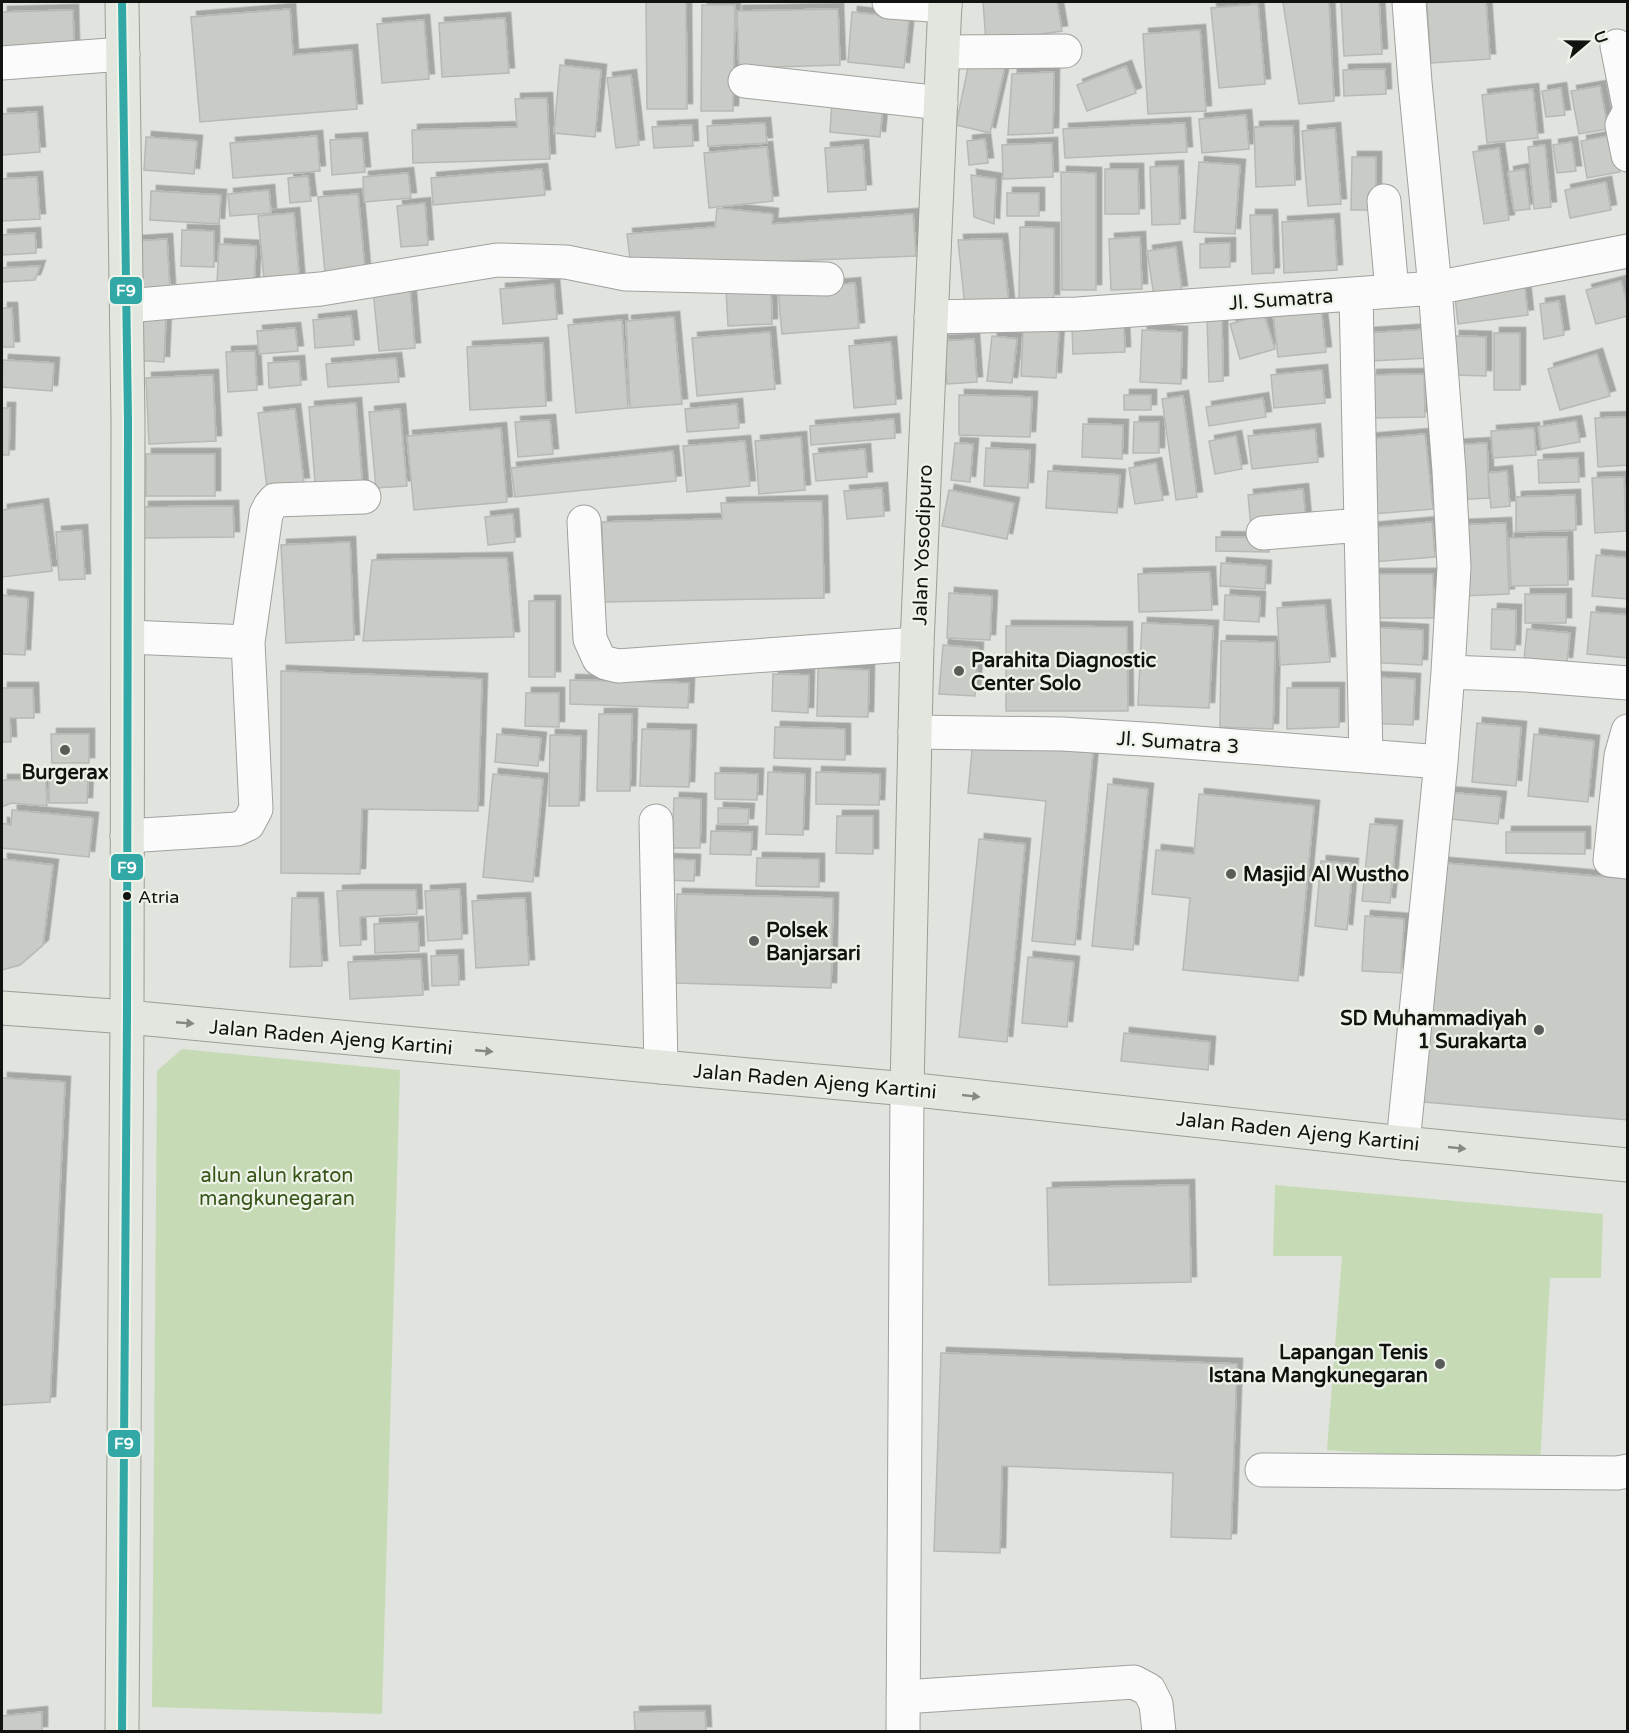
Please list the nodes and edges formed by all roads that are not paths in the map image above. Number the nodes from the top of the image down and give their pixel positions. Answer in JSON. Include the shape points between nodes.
{"nodes":[{"id":1,"x":122,"y":2,"type":"edge"},
{"id":2,"x":889,"y":2,"type":"edge"},
{"id":3,"x":1409,"y":2,"type":"edge"},
{"id":4,"x":945,"y":4,"type":"edge"},
{"id":5,"x":1617,"y":46,"type":"dead end"},
{"id":6,"x":1065,"y":51,"type":"dead end"},
{"id":7,"x":943,"y":52,"type":"junction"},
{"id":8,"x":123,"y":54,"type":"junction"},
{"id":9,"x":2,"y":63,"type":"edge"},
{"id":10,"x":745,"y":81,"type":"dead end"},
{"id":11,"x":941,"y":103,"type":"junction"},
{"id":12,"x":1626,"y":125,"type":"edge"},
{"id":13,"x":1384,"y":201,"type":"dead end"},
{"id":14,"x":1628,"y":251,"type":"edge"},
{"id":15,"x":827,"y":279,"type":"dead end"},
{"id":16,"x":1435,"y":288,"type":"junction"},
{"id":17,"x":1392,"y":291,"type":"junction"},
{"id":18,"x":1356,"y":294,"type":"junction"},
{"id":19,"x":127,"y":306,"type":"junction"},
{"id":20,"x":931,"y":317,"type":"junction"},
{"id":21,"x":364,"y":497,"type":"dead end"},
{"id":22,"x":584,"y":522,"type":"dead end"},
{"id":23,"x":1361,"y":525,"type":"junction"},
{"id":24,"x":1263,"y":533,"type":"dead end"},
{"id":25,"x":128,"y":637,"type":"junction"},
{"id":26,"x":248,"y":642,"type":"junction"},
{"id":27,"x":917,"y":644,"type":"junction"},
{"id":28,"x":1448,"y":672,"type":"junction"},
{"id":29,"x":1628,"y":683,"type":"edge"},
{"id":30,"x":1628,"y":731,"type":"edge"},
{"id":31,"x":915,"y":732,"type":"junction"},
{"id":32,"x":1366,"y":756,"type":"junction"},
{"id":33,"x":1441,"y":762,"type":"junction"},
{"id":34,"x":656,"y":822,"type":"dead end"},
{"id":35,"x":127,"y":836,"type":"junction"},
{"id":36,"x":1628,"y":862,"type":"edge"},
{"id":37,"x":2,"y":1008,"type":"edge"},
{"id":38,"x":127,"y":1017,"type":"junction"},
{"id":39,"x":661,"y":1067,"type":"junction"},
{"id":40,"x":907,"y":1089,"type":"junction"},
{"id":41,"x":1403,"y":1143,"type":"junction"},
{"id":42,"x":1628,"y":1165,"type":"edge"},
{"id":43,"x":1262,"y":1470,"type":"dead end"},
{"id":44,"x":1628,"y":1471,"type":"edge"},
{"id":45,"x":903,"y":1697,"type":"junction"},
{"id":46,"x":122,"y":1731,"type":"edge"},
{"id":47,"x":903,"y":1731,"type":"edge"},
{"id":48,"x":1159,"y":1731,"type":"edge"}],
"edges":[{"from":1,"to":8,"type":"main road"},
{"from":2,"to":4,"type":"street"},
{"from":3,"to":16,"type":"street"},
{"from":4,"to":7,"type":"main road","name":"Jalan Yosodipuro"},
{"from":5,"to":12,"type":"street"},
{"from":6,"to":7,"type":"street"},
{"from":7,"to":11,"type":"main road","name":"Jalan Yosodipuro"},
{"from":8,"to":9,"type":"street"},
{"from":8,"to":19,"type":"main road"},
{"from":10,"to":11,"type":"street"},
{"from":11,"to":20,"type":"main road","name":"Jalan Yosodipuro"},
{"from":13,"to":17,"type":"street"},
{"from":14,"to":16,"type":"street","name":"Jl. Sumatra"},
{"from":15,"to":19,"type":"street","via":[[626,274],[566,262],[497,260],[321,289]]},
{"from":16,"to":17,"type":"street","name":"Jl. Sumatra"},
{"from":16,"to":28,"type":"street","via":[[1454,567]]},
{"from":17,"to":18,"type":"street","name":"Jl. Sumatra"},
{"from":18,"to":20,"type":"street","name":"Jl. Sumatra","via":[[1078,314]]},
{"from":18,"to":23,"type":"street"},
{"from":19,"to":25,"type":"main road"},
{"from":20,"to":27,"type":"main road","name":"Jalan Yosodipuro"},
{"from":21,"to":26,"type":"street","via":[[275,500],[270,506]]},
{"from":22,"to":27,"type":"street","via":[[590,639],[599,659],[606,663],[618,666]]},
{"from":23,"to":24,"type":"street"},
{"from":23,"to":32,"type":"street"},
{"from":25,"to":26,"type":"street"},
{"from":25,"to":35,"type":"main road"},
{"from":26,"to":35,"type":"street","via":[[256,809],[248,824],[237,830]]},
{"from":27,"to":31,"type":"main road","name":"Jalan Yosodipuro"},
{"from":28,"to":29,"type":"street"},
{"from":28,"to":33,"type":"street"},
{"from":30,"to":36,"type":"street","via":[[1621,756],[1610,860]]},
{"from":31,"to":32,"type":"street","name":"Jl. Sumatra 3","via":[[1072,735]]},
{"from":31,"to":40,"type":"main road","name":"Jalan Yosodipuro"},
{"from":32,"to":33,"type":"street","name":"Jl. Sumatra 3"},
{"from":33,"to":41,"type":"street"},
{"from":34,"to":39,"type":"street"},
{"from":35,"to":38,"type":"main road"},
{"from":37,"to":38,"type":"main road","name":"Jalan Raden Ajeng Kartini"},
{"from":38,"to":39,"type":"main road","name":"Jalan Raden Ajeng Kartini","one_way":true},
{"from":38,"to":46,"type":"main road"},
{"from":39,"to":40,"type":"main road","name":"Jalan Raden Ajeng Kartini"},
{"from":40,"to":41,"type":"main road","name":"Jalan Raden Ajeng Kartini","one_way":true},
{"from":40,"to":45,"type":"street"},
{"from":41,"to":42,"type":"main road","name":"Jalan Raden Ajeng Kartini","one_way":true},
{"from":43,"to":44,"type":"street"},
{"from":45,"to":47,"type":"street"},
{"from":45,"to":48,"type":"street","via":[[1134,1682],[1149,1690],[1156,1704]]}]}
